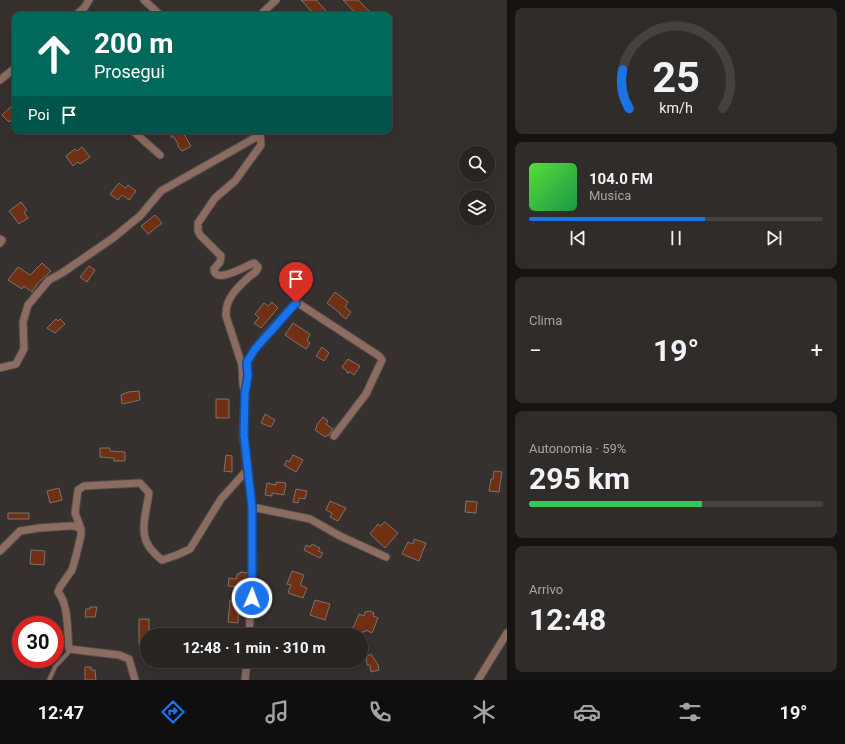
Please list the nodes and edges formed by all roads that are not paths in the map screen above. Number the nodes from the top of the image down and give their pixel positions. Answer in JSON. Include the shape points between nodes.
{"nodes":[{"id":1,"x":89,"y":0,"type":"edge"},
{"id":2,"x":144,"y":0,"type":"edge"},
{"id":3,"x":276,"y":0,"type":"edge"},
{"id":4,"x":79,"y":12,"type":"edge"},
{"id":5,"x":157,"y":12,"type":"edge"},
{"id":6,"x":263,"y":12,"type":"edge"},
{"id":7,"x":12,"y":70,"type":"edge"},
{"id":8,"x":0,"y":80,"type":"edge"},
{"id":9,"x":136,"y":134,"type":"edge"},
{"id":10,"x":258,"y":134,"type":"edge"},
{"id":11,"x":260,"y":134,"type":"edge"},
{"id":12,"x":160,"y":155,"type":"dead end"},
{"id":13,"x":0,"y":239,"type":"edge"},
{"id":14,"x":0,"y":243,"type":"edge"},
{"id":15,"x":0,"y":368,"type":"edge"},
{"id":16,"x":245,"y":393,"type":"junction"},
{"id":17,"x":334,"y":436,"type":"dead end"},
{"id":18,"x":247,"y":470,"type":"junction"},
{"id":19,"x":252,"y":507,"type":"junction"},
{"id":20,"x":80,"y":529,"type":"junction"},
{"id":21,"x":0,"y":551,"type":"edge"},
{"id":22,"x":386,"y":557,"type":"dead end"},
{"id":23,"x":249,"y":628,"type":"edge"},
{"id":24,"x":507,"y":633,"type":"edge"},
{"id":25,"x":69,"y":649,"type":"junction"},
{"id":26,"x":246,"y":668,"type":"edge"},
{"id":27,"x":49,"y":680,"type":"edge"},
{"id":28,"x":135,"y":680,"type":"edge"},
{"id":29,"x":245,"y":680,"type":"edge"},
{"id":30,"x":478,"y":680,"type":"edge"}],
"edges":[{"from":1,"to":4,"type":"street"},
{"from":2,"to":5,"type":"street"},
{"from":3,"to":6,"type":"street"},
{"from":7,"to":8,"type":"street"},
{"from":9,"to":12,"type":"street"},
{"from":10,"to":15,"type":"street","via":[[161,191],[140,216],[113,238],[49,280],[28,305],[22,322],[24,349],[16,364]]},
{"from":11,"to":16,"type":"street","via":[[261,146],[258,151],[235,181],[215,198],[198,227],[200,235],[221,256],[214,269],[216,274],[222,276],[254,263],[258,267],[257,271],[238,286],[228,300],[226,310],[242,366]]},
{"from":13,"to":14,"type":"street"},
{"from":16,"to":17,"type":"street","via":[[247,362],[255,349],[296,303],[301,305],[382,360],[366,394]]},
{"from":16,"to":18,"type":"street","via":[[244,435]]},
{"from":18,"to":19,"type":"street"},
{"from":18,"to":20,"type":"street","via":[[221,499],[190,549],[177,555],[162,560],[146,543],[144,529],[149,492],[140,483],[84,486],[78,490],[75,513]]},
{"from":19,"to":22,"type":"street","via":[[310,519]]},
{"from":19,"to":23,"type":"street","via":[[253,569]]},
{"from":20,"to":21,"type":"street","via":[[69,526],[20,531]]},
{"from":20,"to":25,"type":"street","via":[[72,570],[58,592],[65,606]]},
{"from":24,"to":30,"type":"street"},
{"from":25,"to":27,"type":"lane","via":[[55,667]]},
{"from":25,"to":28,"type":"street","via":[[119,655],[129,659]]},
{"from":26,"to":29,"type":"street"}]}
